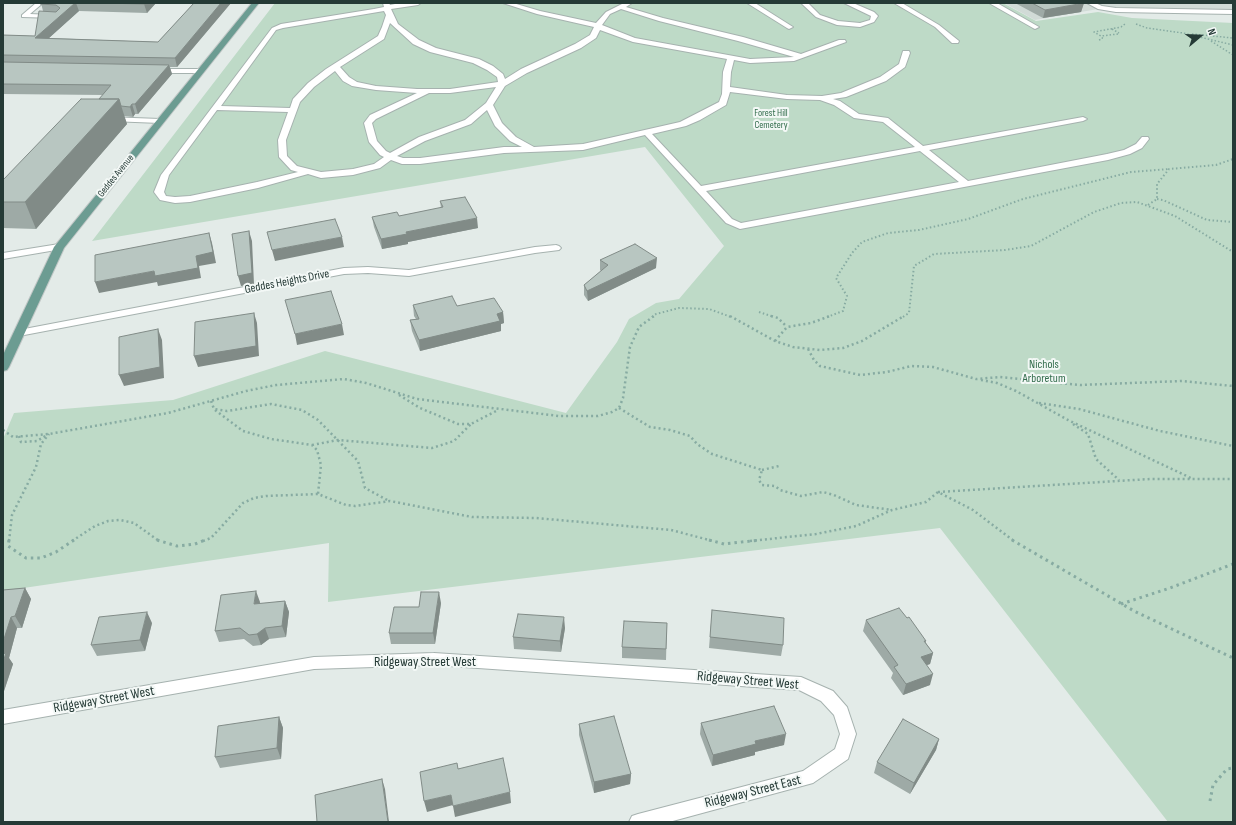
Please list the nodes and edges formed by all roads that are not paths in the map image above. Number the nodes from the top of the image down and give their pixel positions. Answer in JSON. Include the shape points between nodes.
{"nodes":[{"id":1,"x":40,"y":3,"type":"edge"},
{"id":2,"x":256,"y":3,"type":"edge"},
{"id":3,"x":418,"y":3,"type":"edge"},
{"id":4,"x":506,"y":3,"type":"edge"},
{"id":5,"x":629,"y":3,"type":"edge"},
{"id":6,"x":750,"y":3,"type":"edge"},
{"id":7,"x":804,"y":3,"type":"edge"},
{"id":8,"x":847,"y":3,"type":"edge"},
{"id":9,"x":898,"y":3,"type":"edge"},
{"id":10,"x":992,"y":3,"type":"edge"},
{"id":11,"x":1090,"y":3,"type":"edge"},
{"id":12,"x":387,"y":5,"type":"edge"},
{"id":13,"x":620,"y":7,"type":"junction"},
{"id":14,"x":1233,"y":12,"type":"edge"},
{"id":15,"x":389,"y":16,"type":"junction"},
{"id":16,"x":59,"y":17,"type":"edge"},
{"id":17,"x":598,"y":27,"type":"junction"},
{"id":18,"x":789,"y":27,"type":"dead end"},
{"id":19,"x":1035,"y":27,"type":"dead end"},
{"id":20,"x":956,"y":41,"type":"dead end"},
{"id":21,"x":842,"y":42,"type":"dead end"},
{"id":22,"x":906,"y":53,"type":"dead end"},
{"id":23,"x":803,"y":57,"type":"junction"},
{"id":24,"x":731,"y":58,"type":"junction"},
{"id":25,"x":336,"y":67,"type":"junction"},
{"id":26,"x":144,"y":70,"type":"edge"},
{"id":27,"x":200,"y":71,"type":"junction"},
{"id":28,"x":502,"y":84,"type":"junction"},
{"id":29,"x":727,"y":89,"type":"junction"},
{"id":30,"x":428,"y":91,"type":"junction"},
{"id":31,"x":821,"y":98,"type":"junction"},
{"id":32,"x":489,"y":105,"type":"junction"},
{"id":33,"x":215,"y":108,"type":"junction"},
{"id":34,"x":292,"y":110,"type":"junction"},
{"id":35,"x":103,"y":119,"type":"edge"},
{"id":36,"x":1083,"y":119,"type":"dead end"},
{"id":37,"x":160,"y":121,"type":"junction"},
{"id":38,"x":646,"y":132,"type":"junction"},
{"id":39,"x":1145,"y":139,"type":"dead end"},
{"id":40,"x":921,"y":148,"type":"junction"},
{"id":41,"x":531,"y":149,"type":"junction"},
{"id":42,"x":391,"y":156,"type":"junction"},
{"id":43,"x":307,"y":172,"type":"junction"},
{"id":44,"x":967,"y":184,"type":"junction"},
{"id":45,"x":700,"y":189,"type":"junction"},
{"id":46,"x":59,"y":247,"type":"junction"},
{"id":47,"x":556,"y":248,"type":"dead end"},
{"id":48,"x":3,"y":256,"type":"edge"},
{"id":49,"x":19,"y":333,"type":"junction"},
{"id":50,"x":3,"y":367,"type":"edge"},
{"id":51,"x":841,"y":712,"type":"joint"},
{"id":52,"x":3,"y":717,"type":"edge"},
{"id":53,"x":638,"y":822,"type":"edge"}],
"edges":[{"from":1,"to":16,"type":"street","via":[[24,16]]},
{"from":2,"to":27,"type":"main road","name":"Geddes Avenue"},
{"from":3,"to":12,"type":"street"},
{"from":4,"to":17,"type":"street"},
{"from":5,"to":13,"type":"street"},
{"from":6,"to":18,"type":"street"},
{"from":7,"to":8,"type":"street","via":[[818,16],[837,23],[860,24],[874,19],[872,13]]},
{"from":9,"to":20,"type":"street","via":[[937,26]]},
{"from":10,"to":19,"type":"street"},
{"from":11,"to":14,"type":"street","via":[[1100,8],[1116,10]]},
{"from":12,"to":15,"type":"street"},
{"from":12,"to":33,"type":"street","via":[[374,11],[274,29]]},
{"from":13,"to":17,"type":"street","via":[[600,20]]},
{"from":13,"to":23,"type":"street"},
{"from":15,"to":25,"type":"street","via":[[381,37]]},
{"from":15,"to":28,"type":"street","via":[[416,42],[433,50],[476,61],[500,76]]},
{"from":17,"to":24,"type":"street","via":[[633,40]]},
{"from":17,"to":28,"type":"street","via":[[592,36],[578,46]]},
{"from":21,"to":23,"type":"street"},
{"from":22,"to":31,"type":"street","via":[[902,65],[883,79],[843,94]]},
{"from":23,"to":24,"type":"street","via":[[774,61]]},
{"from":24,"to":29,"type":"street","via":[[727,72]]},
{"from":25,"to":30,"type":"street","via":[[354,84]]},
{"from":25,"to":34,"type":"street","via":[[311,85],[296,101]]},
{"from":26,"to":27,"type":"street"},
{"from":27,"to":37,"type":"main road","name":"Geddes Avenue"},
{"from":28,"to":30,"type":"street","via":[[450,91]]},
{"from":28,"to":32,"type":"street"},
{"from":29,"to":31,"type":"street","via":[[787,97]]},
{"from":29,"to":38,"type":"street","via":[[723,103],[697,118],[683,124]]},
{"from":30,"to":42,"type":"street","via":[[373,117],[368,123],[373,142],[383,153]]},
{"from":31,"to":40,"type":"street","via":[[837,103],[857,116],[885,120]]},
{"from":32,"to":41,"type":"street","via":[[498,124],[513,139]]},
{"from":32,"to":42,"type":"street","via":[[468,122],[422,139]]},
{"from":33,"to":34,"type":"street"},
{"from":33,"to":43,"type":"street","via":[[165,174],[159,192],[163,198],[190,199]]},
{"from":34,"to":43,"type":"street","via":[[282,140],[283,157],[294,168]]},
{"from":35,"to":37,"type":"street"},
{"from":36,"to":40,"type":"street"},
{"from":37,"to":46,"type":"main road","name":"Geddes Avenue"},
{"from":38,"to":41,"type":"street","via":[[583,147]]},
{"from":38,"to":45,"type":"street"},
{"from":39,"to":44,"type":"street","via":[[1139,146],[1127,152],[1108,157]]},
{"from":40,"to":44,"type":"street"},
{"from":40,"to":45,"type":"street"},
{"from":41,"to":42,"type":"street","via":[[420,161],[402,161]]},
{"from":42,"to":43,"type":"street","via":[[376,166],[353,172],[321,175]]},
{"from":44,"to":45,"type":"street","via":[[740,226],[729,221]]},
{"from":46,"to":48,"type":"street"},
{"from":46,"to":49,"type":"main road","name":"Geddes Avenue"},
{"from":47,"to":49,"type":"street","name":"Geddes Heights Drive","via":[[417,272],[344,271]]},
{"from":49,"to":50,"type":"main road","name":"Geddes Avenue"},
{"from":51,"to":52,"type":"street","name":"Ridgeway Street West","via":[[827,696],[801,684],[434,659],[314,664]]},
{"from":51,"to":53,"type":"street","name":"Ridgeway Street East","via":[[848,734],[842,754],[808,778]]}]}
